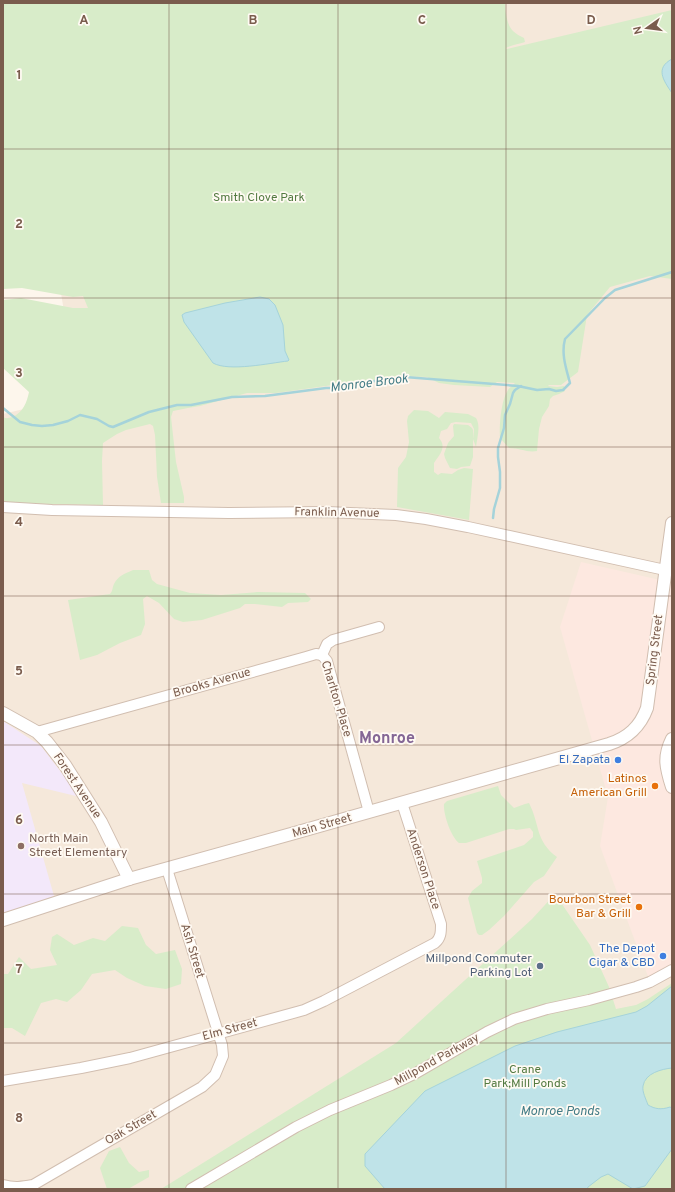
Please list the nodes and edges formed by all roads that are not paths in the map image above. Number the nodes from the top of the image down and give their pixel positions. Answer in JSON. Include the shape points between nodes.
{"nodes":[{"id":1,"x":3,"y":507,"type":"edge"},
{"id":2,"x":672,"y":523,"type":"edge"},
{"id":3,"x":666,"y":570,"type":"junction"},
{"id":4,"x":379,"y":626,"type":"dead end"},
{"id":5,"x":322,"y":655,"type":"junction"},
{"id":6,"x":3,"y":713,"type":"edge"},
{"id":7,"x":637,"y":726,"type":"joint"},
{"id":8,"x":37,"y":732,"type":"junction"},
{"id":9,"x":672,"y":739,"type":"edge"},
{"id":10,"x":672,"y":787,"type":"edge"},
{"id":11,"x":402,"y":803,"type":"junction"},
{"id":12,"x":369,"y":812,"type":"junction"},
{"id":13,"x":167,"y":868,"type":"junction"},
{"id":14,"x":129,"y":879,"type":"junction"},
{"id":15,"x":3,"y":920,"type":"edge"},
{"id":16,"x":440,"y":935,"type":"joint"},
{"id":17,"x":672,"y":970,"type":"edge"},
{"id":18,"x":218,"y":1033,"type":"junction"},
{"id":19,"x":3,"y":1081,"type":"edge"},
{"id":20,"x":3,"y":1185,"type":"edge"},
{"id":21,"x":191,"y":1189,"type":"edge"}],
"edges":[{"from":1,"to":3,"type":"street","name":"Franklin Avenue","via":[[52,510],[396,515],[468,527]]},
{"from":2,"to":3,"type":"street","name":"Spring Street"},
{"from":3,"to":7,"type":"street","name":"Spring Street","via":[[647,708]]},
{"from":4,"to":5,"type":"street","via":[[333,640],[327,644]]},
{"from":5,"to":8,"type":"street","name":"Brooks Avenue","via":[[316,654]]},
{"from":5,"to":12,"type":"street","name":"Charlton Place","via":[[327,661]]},
{"from":6,"to":8,"type":"street","name":"Forest Avenue"},
{"from":7,"to":11,"type":"street","name":"Main Street","via":[[618,741]]},
{"from":8,"to":14,"type":"street","name":"Forest Avenue","via":[[65,765],[95,811]]},
{"from":9,"to":10,"type":"street","via":[[668,748],[666,767]]},
{"from":11,"to":12,"type":"street","name":"Main Street"},
{"from":11,"to":16,"type":"street","name":"Anderson Place","via":[[439,917]]},
{"from":12,"to":13,"type":"street","name":"Main Street"},
{"from":13,"to":14,"type":"street","name":"Main Street"},
{"from":13,"to":18,"type":"street","name":"Ash Street"},
{"from":14,"to":15,"type":"street","name":"Main Street"},
{"from":16,"to":18,"type":"street","name":"Elm Street","via":[[431,945],[304,1010]]},
{"from":17,"to":21,"type":"street","name":"Millpond Parkway","via":[[636,987],[514,1019],[416,1073],[296,1127]]},
{"from":18,"to":19,"type":"street","name":"Elm Street","via":[[130,1058]]},
{"from":18,"to":20,"type":"street","name":"Oak Street","via":[[223,1056],[215,1075],[202,1087],[33,1185]]}]}
